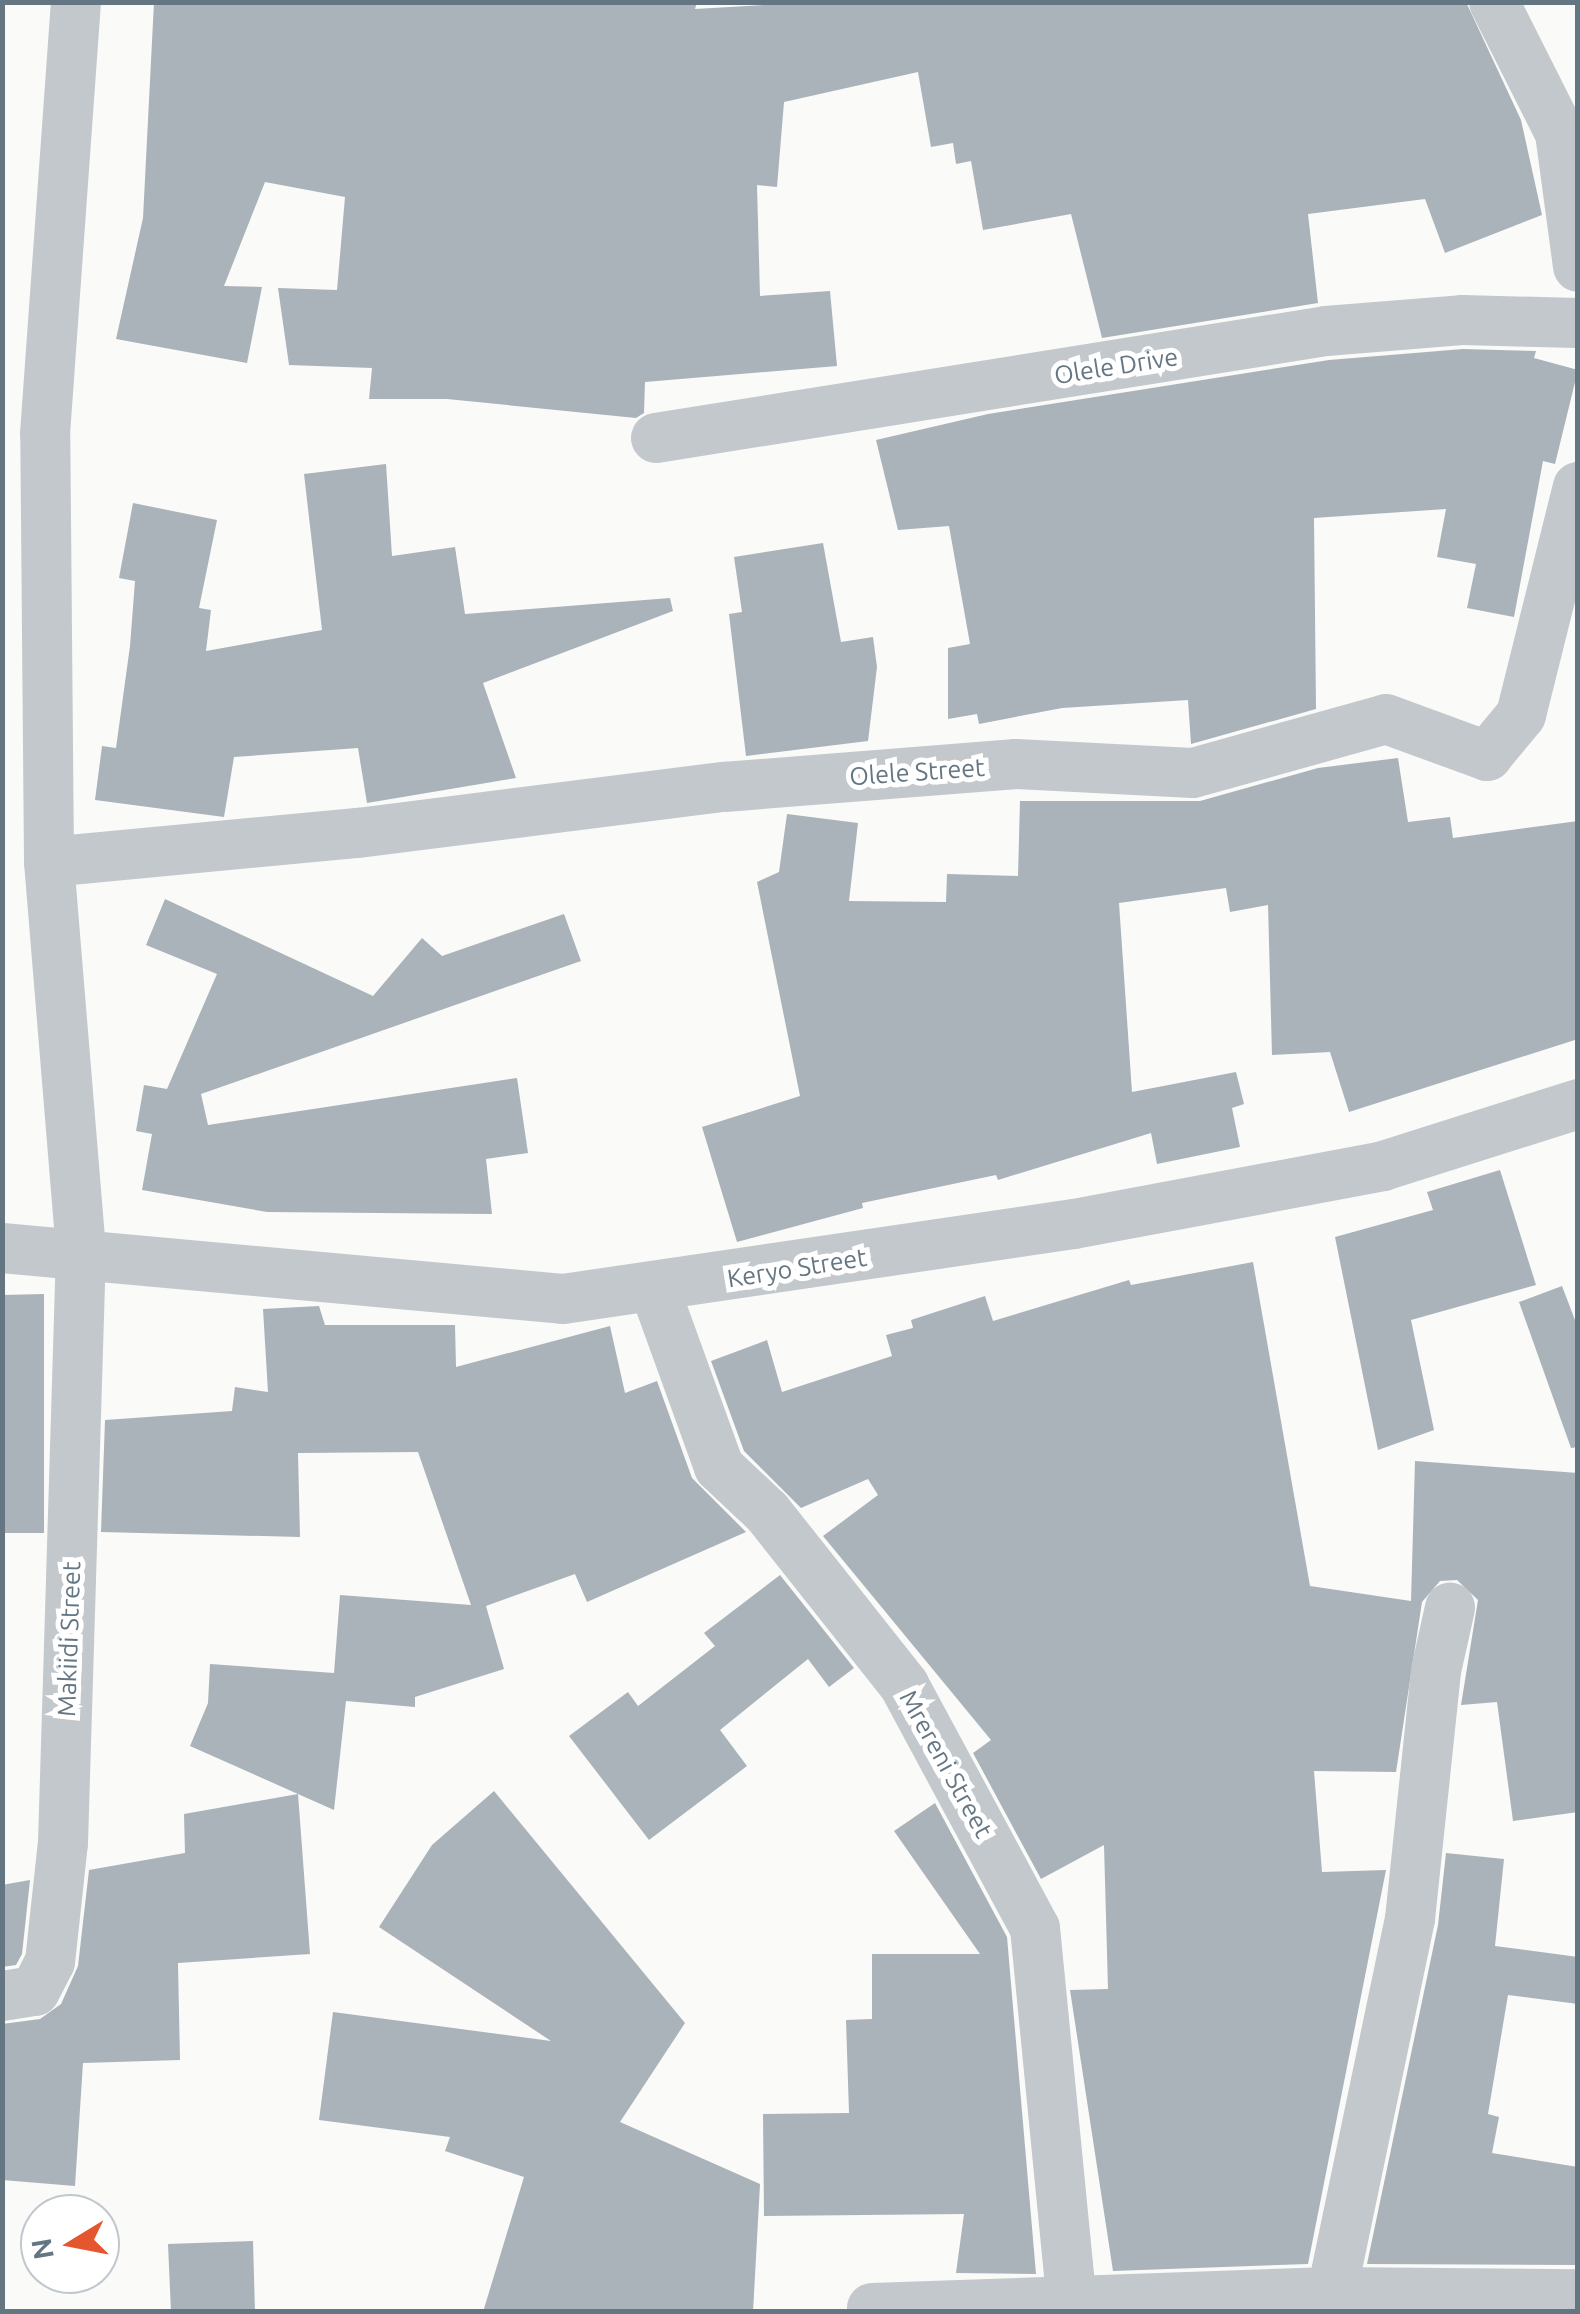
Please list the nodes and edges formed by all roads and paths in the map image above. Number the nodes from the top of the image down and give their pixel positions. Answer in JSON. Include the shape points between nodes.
{"nodes":[{"id":1,"x":76,"y":2,"type":"edge"},
{"id":2,"x":1494,"y":2,"type":"edge"},
{"id":3,"x":1578,"y":267,"type":"edge"},
{"id":4,"x":1578,"y":323,"type":"edge"},
{"id":5,"x":45,"y":434,"type":"junction"},
{"id":6,"x":656,"y":438,"type":"dead end"},
{"id":7,"x":2,"y":465,"type":"edge"},
{"id":8,"x":1578,"y":487,"type":"edge"},
{"id":9,"x":49,"y":862,"type":"junction"},
{"id":10,"x":1578,"y":1104,"type":"edge"},
{"id":11,"x":2,"y":1248,"type":"edge"},
{"id":12,"x":81,"y":1251,"type":"junction"},
{"id":13,"x":655,"y":1290,"type":"junction"},
{"id":14,"x":1450,"y":1608,"type":"dead end"},
{"id":15,"x":2,"y":1996,"type":"edge"},
{"id":16,"x":1332,"y":2292,"type":"junction"},
{"id":17,"x":1578,"y":2294,"type":"edge"},
{"id":18,"x":1072,"y":2302,"type":"junction"},
{"id":19,"x":872,"y":2308,"type":"dead end"}],
"edges":[{"from":1,"to":5,"type":"street"},
{"from":2,"to":3,"type":"street","via":[[1560,133]]},
{"from":4,"to":6,"type":"street","name":"Olele Drive","via":[[1462,320],[1326,331]]},
{"from":5,"to":7,"type":"street"},
{"from":5,"to":9,"type":"street"},
{"from":8,"to":9,"type":"street","name":"Olele Street","via":[[1521,715],[1487,756],[1386,720],[1192,773],[1016,764],[744,785],[358,834]]},
{"from":9,"to":12,"type":"street"},
{"from":10,"to":13,"type":"street","name":"Keryo Street","via":[[1384,1166]]},
{"from":11,"to":12,"type":"street","name":"Keryo Street"},
{"from":12,"to":13,"type":"street","name":"Keryo Street","via":[[563,1300]]},
{"from":12,"to":15,"type":"street","name":"Makiidi Street","via":[[54,1936],[35,1990]]},
{"from":13,"to":18,"type":"street","name":"Mrereni Street","via":[[720,1467],[766,1512],[904,1686],[1034,1928]]},
{"from":14,"to":16,"type":"street","via":[[1436,1671],[1410,1918]]},
{"from":16,"to":17,"type":"street"},
{"from":16,"to":18,"type":"street"},
{"from":18,"to":19,"type":"street"}]}
